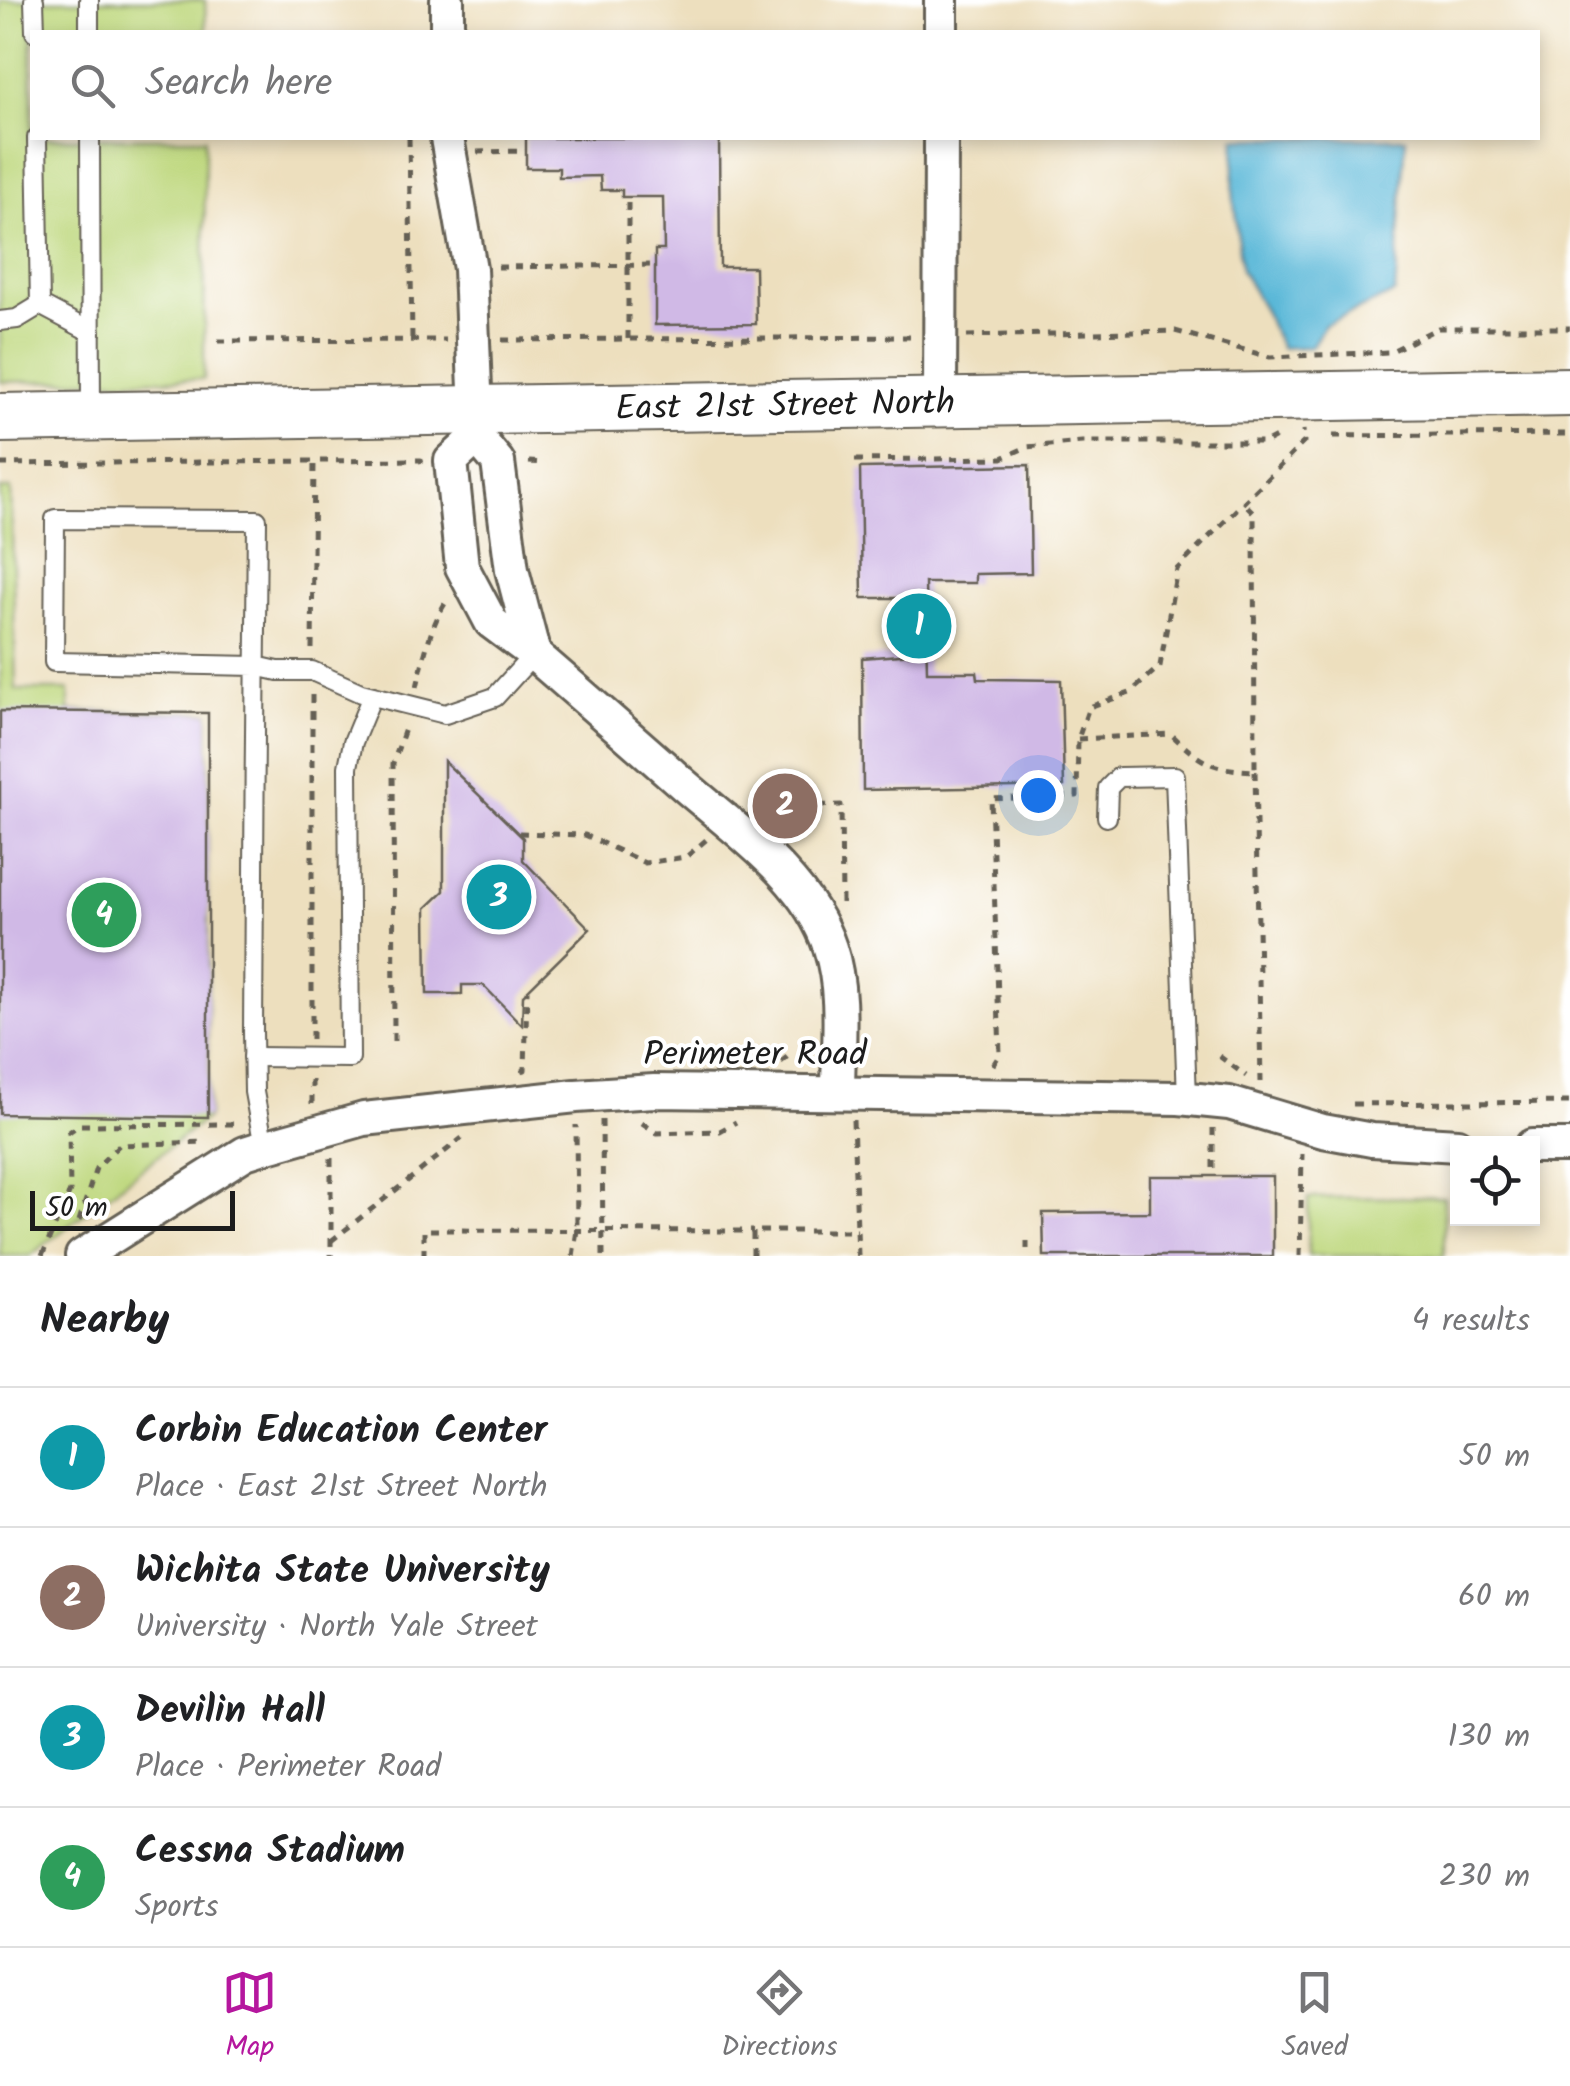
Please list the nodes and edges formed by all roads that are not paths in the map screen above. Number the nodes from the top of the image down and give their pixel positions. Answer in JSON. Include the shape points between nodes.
{"nodes":[{"id":1,"x":34,"y":0,"type":"edge"},
{"id":2,"x":89,"y":0,"type":"edge"},
{"id":3,"x":448,"y":0,"type":"edge"},
{"id":4,"x":941,"y":0,"type":"edge"},
{"id":5,"x":35,"y":30,"type":"edge"},
{"id":6,"x":89,"y":30,"type":"edge"},
{"id":7,"x":447,"y":30,"type":"edge"},
{"id":8,"x":941,"y":30,"type":"edge"},
{"id":9,"x":37,"y":140,"type":"edge"},
{"id":10,"x":90,"y":140,"type":"edge"},
{"id":11,"x":447,"y":140,"type":"edge"},
{"id":12,"x":941,"y":140,"type":"edge"},
{"id":13,"x":40,"y":305,"type":"junction"},
{"id":14,"x":0,"y":321,"type":"edge"},
{"id":15,"x":91,"y":332,"type":"junction"},
{"id":16,"x":1570,"y":392,"type":"edge"},
{"id":17,"x":940,"y":402,"type":"junction"},
{"id":18,"x":91,"y":416,"type":"junction"},
{"id":19,"x":0,"y":418,"type":"edge"},
{"id":20,"x":478,"y":422,"type":"junction"},
{"id":21,"x":534,"y":654,"type":"junction"},
{"id":22,"x":256,"y":666,"type":"junction"},
{"id":23,"x":372,"y":696,"type":"junction"},
{"id":24,"x":1107,"y":818,"type":"dead end"},
{"id":25,"x":253,"y":1057,"type":"junction"},
{"id":26,"x":1187,"y":1098,"type":"junction"},
{"id":27,"x":846,"y":1105,"type":"junction"},
{"id":28,"x":254,"y":1136,"type":"junction"},
{"id":29,"x":1450,"y":1145,"type":"edge"},
{"id":30,"x":1540,"y":1146,"type":"edge"},
{"id":31,"x":1570,"y":1146,"type":"edge"},
{"id":32,"x":82,"y":1256,"type":"edge"}],
"edges":[{"from":1,"to":5,"type":"lane"},
{"from":2,"to":6,"type":"lane"},
{"from":3,"to":7,"type":"street"},
{"from":4,"to":8,"type":"street"},
{"from":9,"to":13,"type":"lane"},
{"from":10,"to":15,"type":"lane"},
{"from":11,"to":20,"type":"street","via":[[470,269]]},
{"from":12,"to":17,"type":"street"},
{"from":13,"to":14,"type":"lane"},
{"from":13,"to":15,"type":"lane"},
{"from":15,"to":18,"type":"lane"},
{"from":16,"to":17,"type":"main road","name":"East 21st Street North","via":[[1302,415]]},
{"from":17,"to":20,"type":"main road","name":"East 21st Street North"},
{"from":18,"to":19,"type":"main road","name":"East 21st Street North"},
{"from":18,"to":20,"type":"main road","name":"East 21st Street North"},
{"from":20,"to":21,"type":"street","via":[[498,462],[512,570]]},
{"from":20,"to":21,"type":"street","via":[[450,461],[462,566],[491,622]]},
{"from":21,"to":23,"type":"lane","via":[[495,697],[446,714]]},
{"from":21,"to":27,"type":"street","via":[[778,868],[814,908],[831,950]]},
{"from":22,"to":22,"type":"lane","via":[[256,520],[56,519],[54,662]]},
{"from":22,"to":23,"type":"lane","via":[[312,671]]},
{"from":22,"to":25,"type":"lane"},
{"from":23,"to":25,"type":"lane","via":[[348,767],[350,1058]]},
{"from":24,"to":26,"type":"lane","via":[[1108,788],[1119,778],[1175,776]]},
{"from":25,"to":28,"type":"lane"},
{"from":26,"to":27,"type":"street","name":"Perimeter Road"},
{"from":26,"to":29,"type":"street","name":"Perimeter Road","via":[[1229,1102],[1372,1140]]},
{"from":27,"to":28,"type":"street","name":"Perimeter Road","via":[[654,1091]]},
{"from":28,"to":32,"type":"street","name":"Perimeter Road","via":[[246,1153]]},
{"from":30,"to":31,"type":"street"}]}
